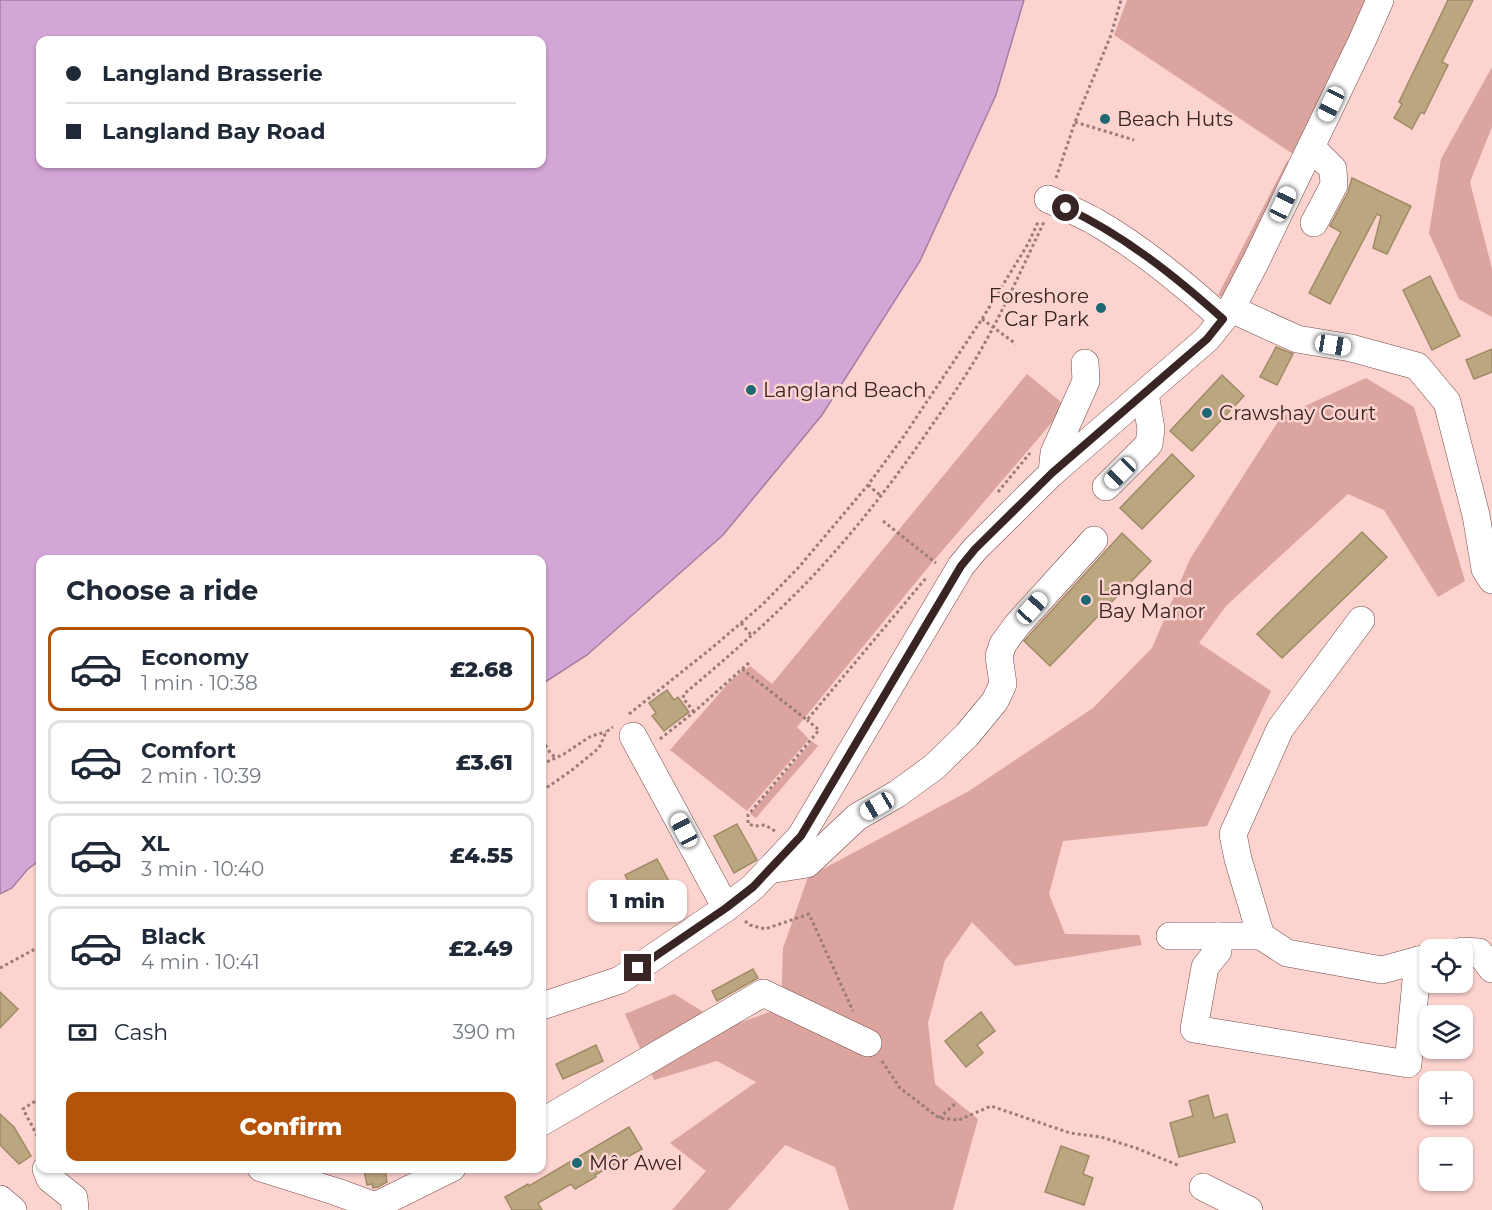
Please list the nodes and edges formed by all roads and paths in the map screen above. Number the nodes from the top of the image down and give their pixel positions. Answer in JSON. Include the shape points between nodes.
{"nodes":[{"id":1,"x":1121,"y":0,"type":"edge"},
{"id":2,"x":1380,"y":0,"type":"edge"},
{"id":3,"x":1075,"y":122,"type":"junction"},
{"id":4,"x":1134,"y":140,"type":"dead end"},
{"id":5,"x":1311,"y":147,"type":"junction"},
{"id":6,"x":1048,"y":207,"type":"junction"},
{"id":7,"x":1314,"y":223,"type":"dead end"},
{"id":8,"x":1227,"y":314,"type":"junction"},
{"id":9,"x":982,"y":319,"type":"junction"},
{"id":10,"x":994,"y":327,"type":"junction"},
{"id":11,"x":1016,"y":344,"type":"dead end"},
{"id":12,"x":1085,"y":363,"type":"dead end"},
{"id":13,"x":1145,"y":393,"type":"junction"},
{"id":14,"x":1036,"y":446,"type":"dead end"},
{"id":15,"x":1052,"y":473,"type":"junction"},
{"id":16,"x":868,"y":485,"type":"junction"},
{"id":17,"x":1106,"y":487,"type":"dead end"},
{"id":18,"x":998,"y":491,"type":"dead end"},
{"id":19,"x":881,"y":496,"type":"junction"},
{"id":20,"x":883,"y":520,"type":"dead end"},
{"id":21,"x":1094,"y":540,"type":"dead end"},
{"id":22,"x":937,"y":564,"type":"dead end"},
{"id":23,"x":930,"y":573,"type":"dead end"},
{"id":24,"x":1492,"y":580,"type":"edge"},
{"id":25,"x":1361,"y":620,"type":"dead end"},
{"id":26,"x":741,"y":623,"type":"junction"},
{"id":27,"x":751,"y":635,"type":"junction"},
{"id":28,"x":750,"y":662,"type":"dead end"},
{"id":29,"x":742,"y":669,"type":"junction"},
{"id":30,"x":694,"y":712,"type":"junction"},
{"id":31,"x":807,"y":720,"type":"junction"},
{"id":32,"x":606,"y":732,"type":"junction"},
{"id":33,"x":628,"y":734,"type":"junction"},
{"id":34,"x":546,"y":746,"type":"edge"},
{"id":35,"x":556,"y":759,"type":"junction"},
{"id":36,"x":547,"y":762,"type":"dead end"},
{"id":37,"x":546,"y":788,"type":"edge"},
{"id":38,"x":779,"y":833,"type":"dead end"},
{"id":39,"x":770,"y":870,"type":"junction"},
{"id":40,"x":726,"y":908,"type":"junction"},
{"id":41,"x":750,"y":924,"type":"dead end"},
{"id":42,"x":1170,"y":936,"type":"dead end"},
{"id":43,"x":1218,"y":936,"type":"junction"},
{"id":44,"x":1261,"y":936,"type":"junction"},
{"id":45,"x":36,"y":949,"type":"edge"},
{"id":46,"x":1473,"y":952,"type":"edge"},
{"id":47,"x":1419,"y":960,"type":"edge"},
{"id":48,"x":0,"y":968,"type":"edge"},
{"id":49,"x":1492,"y":969,"type":"edge"},
{"id":50,"x":1419,"y":992,"type":"edge"},
{"id":51,"x":546,"y":1005,"type":"edge"},
{"id":52,"x":853,"y":1011,"type":"dead end"},
{"id":53,"x":875,"y":1052,"type":"joint"},
{"id":54,"x":36,"y":1101,"type":"edge"},
{"id":55,"x":956,"y":1103,"type":"dead end"},
{"id":56,"x":939,"y":1118,"type":"junction"},
{"id":57,"x":546,"y":1120,"type":"edge"},
{"id":58,"x":36,"y":1133,"type":"edge"},
{"id":59,"x":1180,"y":1166,"type":"dead end"},
{"id":60,"x":48,"y":1173,"type":"edge"},
{"id":61,"x":277,"y":1173,"type":"edge"},
{"id":62,"x":443,"y":1173,"type":"edge"},
{"id":63,"x":1203,"y":1187,"type":"dead end"},
{"id":64,"x":377,"y":1208,"type":"edge"},
{"id":65,"x":75,"y":1210,"type":"edge"},
{"id":66,"x":1249,"y":1210,"type":"edge"}],
"edges":[{"from":1,"to":3,"type":"path"},
{"from":2,"to":5,"type":"street"},
{"from":3,"to":4,"type":"path"},
{"from":3,"to":6,"type":"path"},
{"from":5,"to":7,"type":"street","via":[[1333,169],[1334,185]]},
{"from":5,"to":8,"type":"street"},
{"from":6,"to":8,"type":"street","via":[[1094,222]]},
{"from":6,"to":9,"type":"path"},
{"from":6,"to":10,"type":"path"},
{"from":8,"to":13,"type":"street","via":[[1207,339]]},
{"from":8,"to":24,"type":"street","via":[[1297,339],[1351,348],[1417,366],[1447,402],[1476,515],[1485,569]]},
{"from":9,"to":10,"type":"path"},
{"from":9,"to":16,"type":"path"},
{"from":10,"to":11,"type":"path"},
{"from":10,"to":19,"type":"path","via":[[958,389]]},
{"from":12,"to":15,"type":"street","via":[[1086,381],[1054,453]]},
{"from":13,"to":15,"type":"street"},
{"from":13,"to":17,"type":"street","via":[[1151,429],[1149,444]]},
{"from":14,"to":18,"type":"path"},
{"from":15,"to":39,"type":"street","via":[[961,566],[801,836]]},
{"from":16,"to":19,"type":"path"},
{"from":16,"to":26,"type":"path","via":[[799,567]]},
{"from":19,"to":27,"type":"path","via":[[811,578]]},
{"from":20,"to":22,"type":"path"},
{"from":21,"to":39,"type":"street","via":[[1003,644],[999,656],[1003,684],[995,701],[967,735],[934,767],[857,817],[807,864]]},
{"from":23,"to":31,"type":"path"},
{"from":25,"to":44,"type":"street","via":[[1281,729],[1233,834]]},
{"from":26,"to":27,"type":"path"},
{"from":26,"to":33,"type":"path"},
{"from":27,"to":30,"type":"path","via":[[684,694]]},
{"from":28,"to":29,"type":"path"},
{"from":29,"to":30,"type":"path"},
{"from":29,"to":31,"type":"path"},
{"from":30,"to":33,"type":"path"},
{"from":31,"to":38,"type":"path","via":[[819,730],[748,814],[748,824],[765,825]]},
{"from":32,"to":33,"type":"path"},
{"from":32,"to":35,"type":"path","via":[[591,736]]},
{"from":32,"to":37,"type":"path","via":[[599,748]]},
{"from":33,"to":40,"type":"street"},
{"from":34,"to":35,"type":"path"},
{"from":35,"to":36,"type":"path"},
{"from":39,"to":40,"type":"street"},
{"from":40,"to":51,"type":"street","via":[[620,980]]},
{"from":41,"to":52,"type":"path","via":[[765,929],[809,914]]},
{"from":42,"to":43,"type":"street"},
{"from":43,"to":44,"type":"street"},
{"from":43,"to":50,"type":"street","via":[[1218,951],[1205,967],[1194,1029],[1408,1064]]},
{"from":44,"to":47,"type":"street","via":[[1287,953],[1382,970]]},
{"from":45,"to":48,"type":"path"},
{"from":46,"to":49,"type":"street","via":[[1479,952]]},
{"from":53,"to":56,"type":"path","via":[[900,1088]]},
{"from":53,"to":57,"type":"street","via":[[763,993]]},
{"from":54,"to":58,"type":"path","via":[[23,1109]]},
{"from":55,"to":56,"type":"path"},
{"from":56,"to":59,"type":"path","via":[[959,1120],[991,1106],[1070,1133],[1136,1148]]},
{"from":60,"to":65,"type":"street","via":[[74,1198]]},
{"from":61,"to":64,"type":"street"},
{"from":62,"to":64,"type":"street"},
{"from":63,"to":66,"type":"street"}]}
